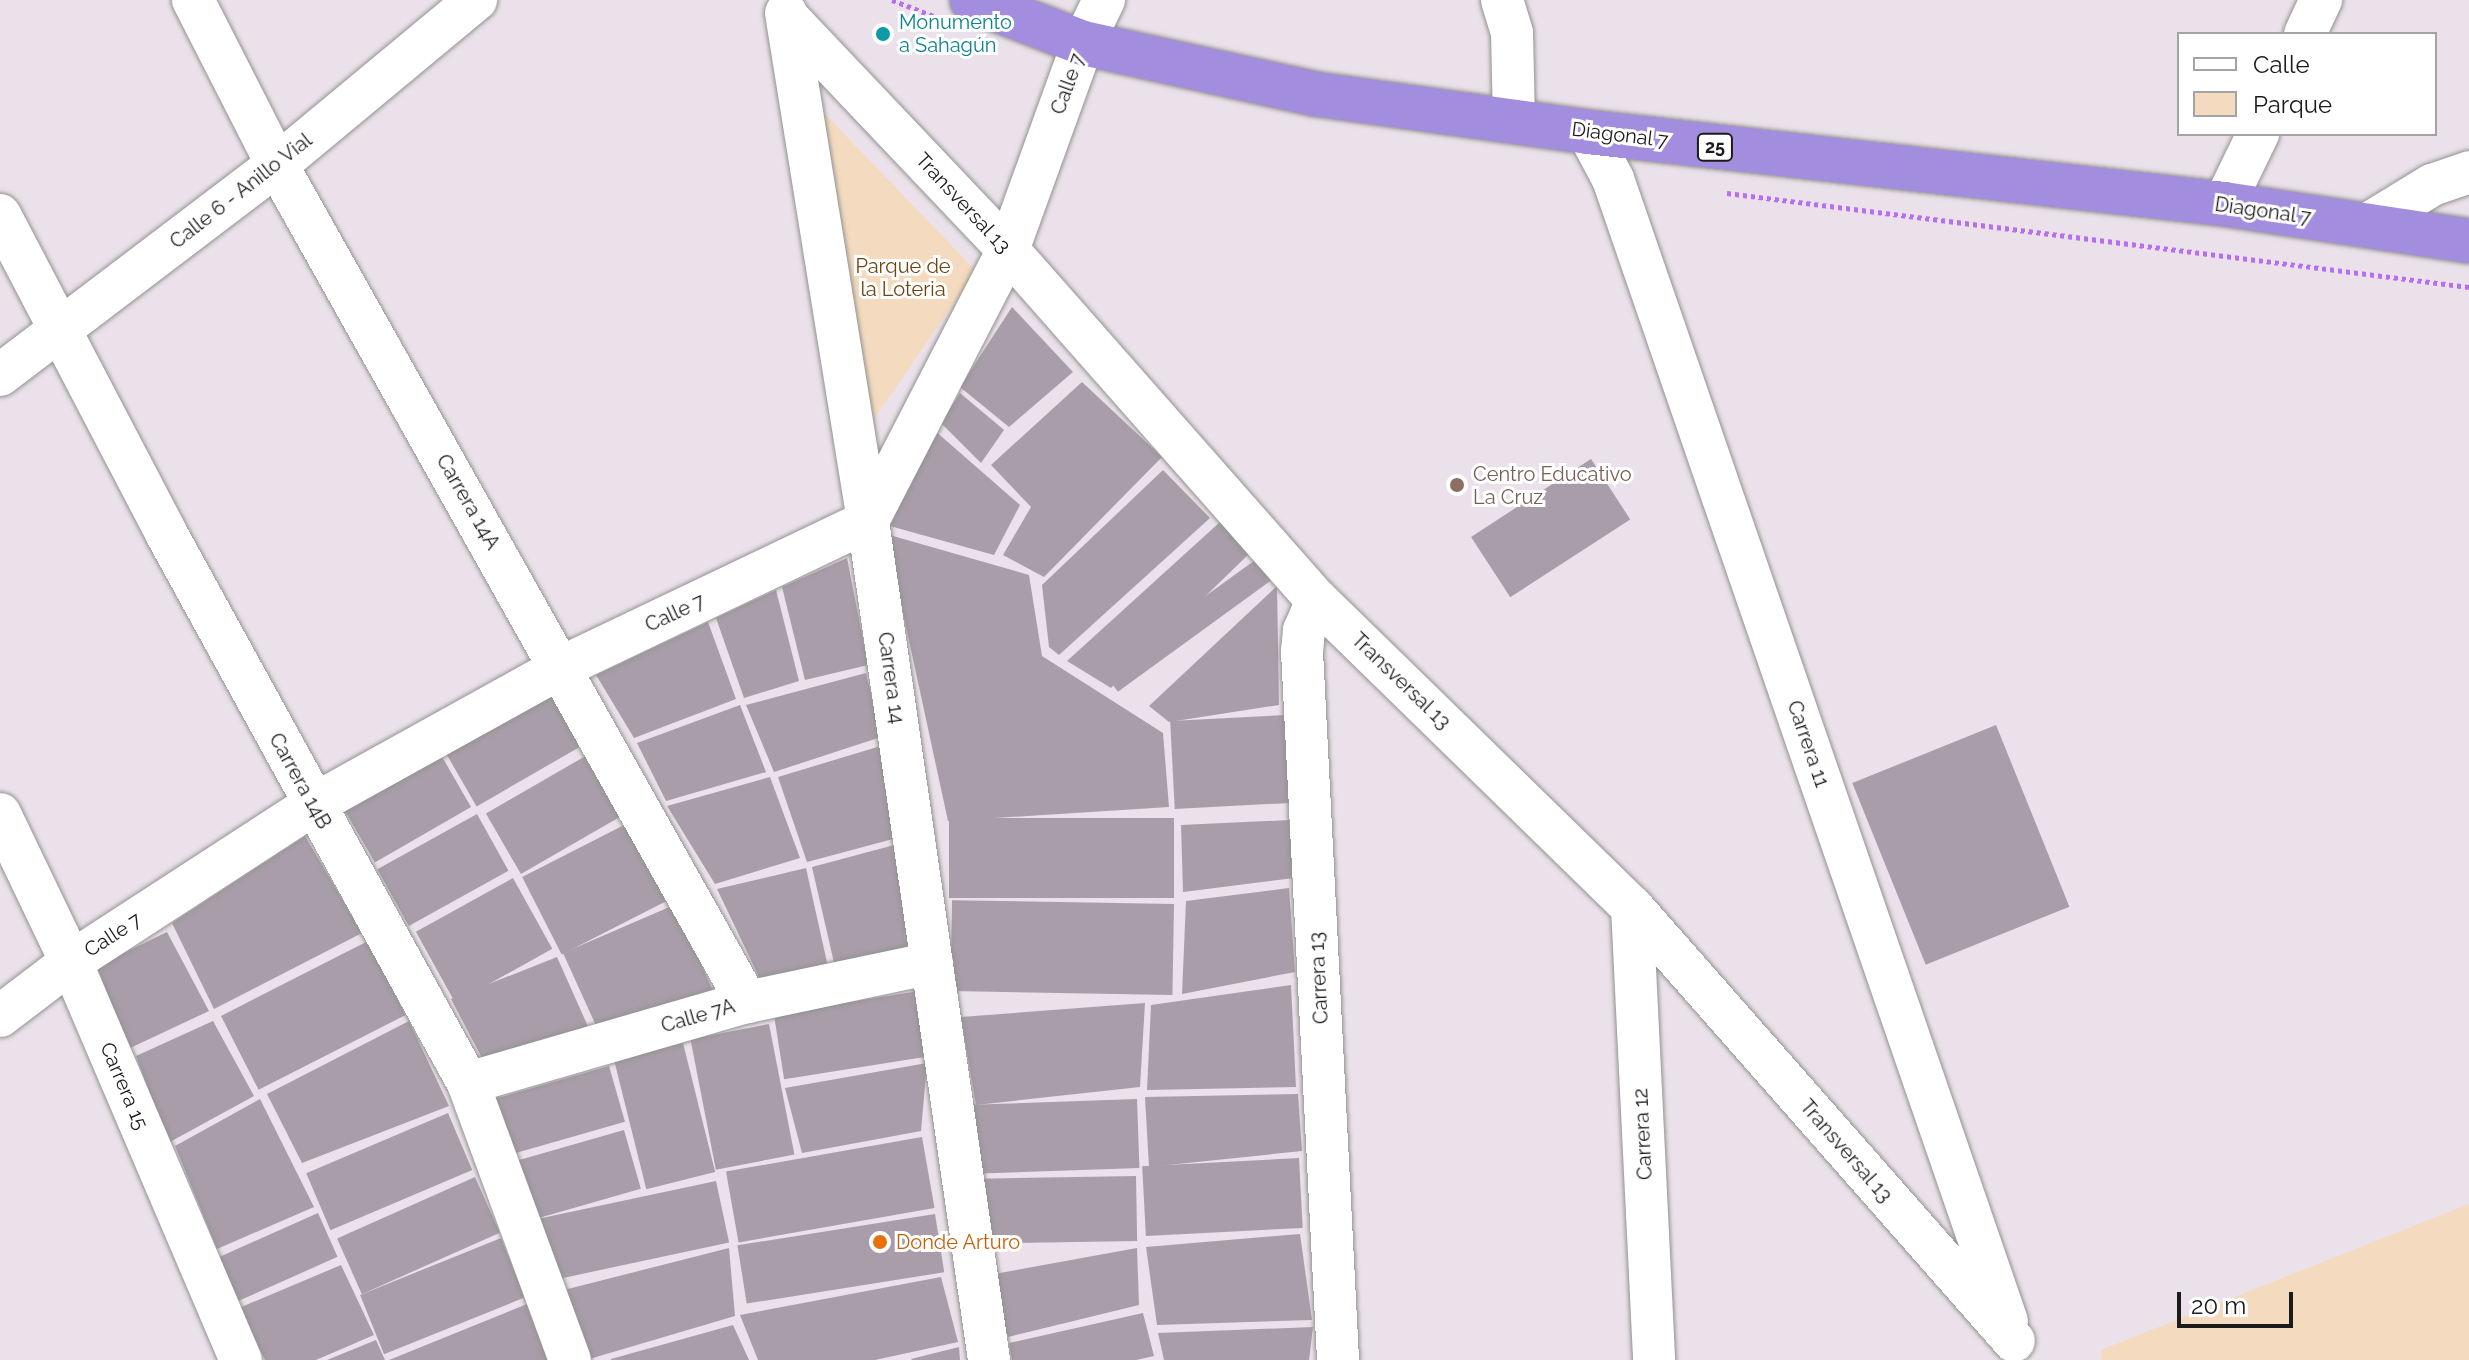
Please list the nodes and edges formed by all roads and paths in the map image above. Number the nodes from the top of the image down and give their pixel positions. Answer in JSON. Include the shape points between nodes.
{"nodes":[{"id":1,"x":193,"y":0,"type":"edge"},
{"id":2,"x":476,"y":0,"type":"edge"},
{"id":3,"x":972,"y":0,"type":"edge"},
{"id":4,"x":1104,"y":0,"type":"edge"},
{"id":5,"x":1502,"y":0,"type":"edge"},
{"id":6,"x":2321,"y":0,"type":"edge"},
{"id":7,"x":784,"y":9,"type":"edge"},
{"id":8,"x":2306,"y":32,"type":"edge"},
{"id":9,"x":1083,"y":43,"type":"junction"},
{"id":10,"x":1514,"y":120,"type":"junction"},
{"id":11,"x":1588,"y":132,"type":"junction"},
{"id":12,"x":2257,"y":136,"type":"edge"},
{"id":13,"x":277,"y":165,"type":"junction"},
{"id":14,"x":2469,"y":172,"type":"edge"},
{"id":15,"x":2224,"y":204,"type":"junction"},
{"id":16,"x":0,"y":215,"type":"edge"},
{"id":17,"x":2365,"y":226,"type":"junction"},
{"id":18,"x":2469,"y":241,"type":"edge"},
{"id":19,"x":1008,"y":250,"type":"junction"},
{"id":20,"x":60,"y":330,"type":"junction"},
{"id":21,"x":0,"y":375,"type":"edge"},
{"id":22,"x":868,"y":521,"type":"junction"},
{"id":23,"x":1317,"y":600,"type":"junction"},
{"id":24,"x":562,"y":667,"type":"junction"},
{"id":25,"x":313,"y":805,"type":"junction"},
{"id":26,"x":0,"y":814,"type":"edge"},
{"id":27,"x":1632,"y":907,"type":"junction"},
{"id":28,"x":71,"y":962,"type":"junction"},
{"id":29,"x":932,"y":963,"type":"junction"},
{"id":30,"x":747,"y":1002,"type":"junction"},
{"id":31,"x":0,"y":1016,"type":"edge"},
{"id":32,"x":468,"y":1083,"type":"junction"},
{"id":33,"x":2017,"y":1351,"type":"edge"},
{"id":34,"x":241,"y":1360,"type":"edge"},
{"id":35,"x":570,"y":1360,"type":"edge"},
{"id":36,"x":989,"y":1360,"type":"edge"},
{"id":37,"x":1338,"y":1360,"type":"edge"},
{"id":38,"x":1654,"y":1360,"type":"edge"}],
"edges":[{"from":1,"to":13,"type":"street","name":"Carrera 14A"},
{"from":2,"to":13,"type":"street","name":"Calle 6 - Anillo Vial"},
{"from":3,"to":9,"type":"highway","name":"Diagonal 7","number":"25"},
{"from":4,"to":9,"type":"street","name":"Calle 7"},
{"from":5,"to":10,"type":"street","via":[[1512,33]]},
{"from":6,"to":8,"type":"street"},
{"from":7,"to":19,"type":"street","name":"Transversal 13"},
{"from":7,"to":22,"type":"street","name":"Carrera 14"},
{"from":9,"to":10,"type":"highway","name":"Diagonal 7","number":"25","via":[[1315,94]]},
{"from":9,"to":19,"type":"street","name":"Calle 7"},
{"from":10,"to":11,"type":"highway","name":"Diagonal 7","number":"25"},
{"from":11,"to":15,"type":"highway","name":"Diagonal 7","number":"25"},
{"from":11,"to":33,"type":"street","name":"Carrera 11","via":[[1613,179]]},
{"from":12,"to":15,"type":"street"},
{"from":13,"to":20,"type":"street","name":"Calle 6 - Anillo Vial"},
{"from":13,"to":24,"type":"street","name":"Carrera 14A"},
{"from":14,"to":17,"type":"street","via":[[2432,185]]},
{"from":15,"to":17,"type":"highway","name":"Diagonal 7","number":"25"},
{"from":16,"to":20,"type":"street","name":"Carrera 14B"},
{"from":17,"to":18,"type":"highway","name":"Diagonal 7","number":"25"},
{"from":19,"to":22,"type":"street","name":"Calle 7"},
{"from":19,"to":23,"type":"street","name":"Transversal 13"},
{"from":20,"to":21,"type":"street","name":"Calle 6 - Anillo Vial"},
{"from":20,"to":25,"type":"street","name":"Carrera 14B"},
{"from":22,"to":24,"type":"street","name":"Calle 7"},
{"from":22,"to":29,"type":"street","name":"Carrera 14"},
{"from":23,"to":27,"type":"street","name":"Transversal 13"},
{"from":23,"to":37,"type":"street","name":"Carrera 13","via":[[1304,630],[1302,651]]},
{"from":24,"to":25,"type":"street","name":"Calle 7"},
{"from":24,"to":30,"type":"street","name":"Carrera 14A"},
{"from":25,"to":28,"type":"street","name":"Calle 7"},
{"from":25,"to":32,"type":"street","name":"Carrera 14B"},
{"from":26,"to":28,"type":"street","name":"Carrera 15"},
{"from":27,"to":33,"type":"street","name":"Transversal 13"},
{"from":27,"to":38,"type":"street","name":"Carrera 12"},
{"from":28,"to":31,"type":"street","name":"Calle 7"},
{"from":28,"to":34,"type":"street","name":"Carrera 15"},
{"from":29,"to":30,"type":"street","name":"Calle 7A"},
{"from":29,"to":36,"type":"street","name":"Carrera 14"},
{"from":30,"to":32,"type":"street","name":"Calle 7A"},
{"from":32,"to":35,"type":"street","name":"Carrera 14B"}]}
